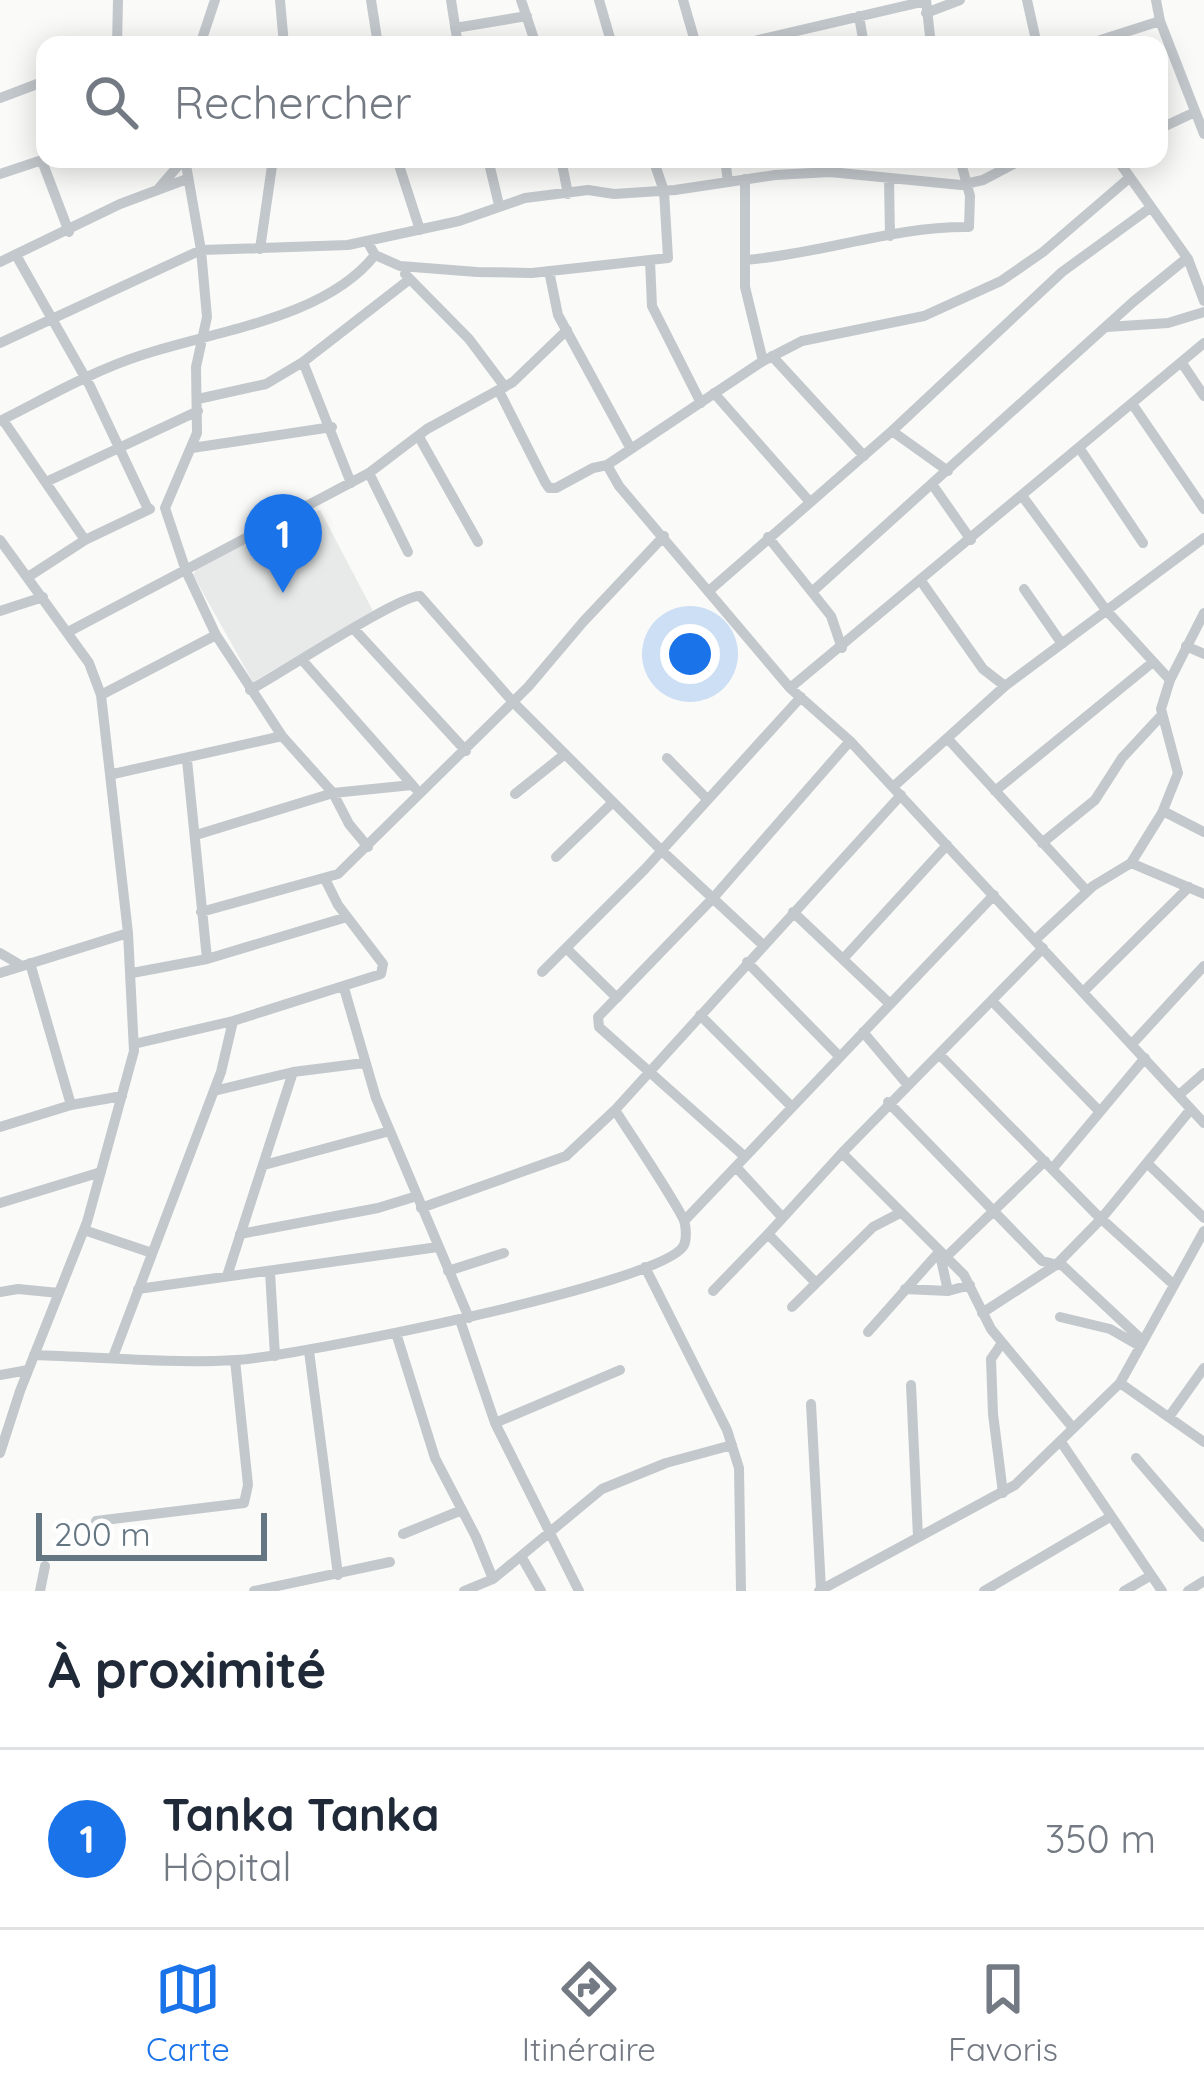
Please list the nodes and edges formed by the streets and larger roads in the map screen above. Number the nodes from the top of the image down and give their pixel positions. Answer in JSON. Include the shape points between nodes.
{"nodes":[{"id":1,"x":118,"y":0,"type":"edge"},
{"id":2,"x":215,"y":0,"type":"edge"},
{"id":3,"x":280,"y":0,"type":"edge"},
{"id":4,"x":371,"y":0,"type":"edge"},
{"id":5,"x":451,"y":0,"type":"edge"},
{"id":6,"x":521,"y":0,"type":"edge"},
{"id":7,"x":599,"y":0,"type":"edge"},
{"id":8,"x":683,"y":0,"type":"edge"},
{"id":9,"x":960,"y":0,"type":"edge"},
{"id":10,"x":1027,"y":0,"type":"edge"},
{"id":11,"x":1156,"y":0,"type":"edge"},
{"id":12,"x":926,"y":5,"type":"edge"},
{"id":13,"x":527,"y":16,"type":"junction"},
{"id":14,"x":859,"y":16,"type":"junction"},
{"id":15,"x":1160,"y":21,"type":"junction"},
{"id":16,"x":455,"y":28,"type":"junction"},
{"id":17,"x":808,"y":28,"type":"junction"},
{"id":18,"x":117,"y":36,"type":"edge"},
{"id":19,"x":203,"y":36,"type":"edge"},
{"id":20,"x":283,"y":36,"type":"edge"},
{"id":21,"x":377,"y":36,"type":"edge"},
{"id":22,"x":456,"y":36,"type":"edge"},
{"id":23,"x":533,"y":36,"type":"edge"},
{"id":24,"x":609,"y":36,"type":"edge"},
{"id":25,"x":693,"y":36,"type":"edge"},
{"id":26,"x":775,"y":36,"type":"edge"},
{"id":27,"x":807,"y":36,"type":"edge"},
{"id":28,"x":862,"y":36,"type":"edge"},
{"id":29,"x":930,"y":36,"type":"edge"},
{"id":30,"x":1035,"y":36,"type":"edge"},
{"id":31,"x":1113,"y":36,"type":"edge"},
{"id":32,"x":1166,"y":36,"type":"edge"},
{"id":33,"x":1168,"y":41,"type":"edge"},
{"id":34,"x":36,"y":85,"type":"edge"},
{"id":35,"x":0,"y":98,"type":"edge"},
{"id":36,"x":1196,"y":112,"type":"junction"},
{"id":37,"x":1168,"y":125,"type":"edge"},
{"id":38,"x":1204,"y":134,"type":"edge"},
{"id":39,"x":36,"y":163,"type":"edge"},
{"id":40,"x":47,"y":168,"type":"edge"},
{"id":41,"x":177,"y":168,"type":"edge"},
{"id":42,"x":186,"y":168,"type":"edge"},
{"id":43,"x":272,"y":168,"type":"edge"},
{"id":44,"x":401,"y":168,"type":"edge"},
{"id":45,"x":490,"y":168,"type":"edge"},
{"id":46,"x":563,"y":168,"type":"edge"},
{"id":47,"x":656,"y":168,"type":"edge"},
{"id":48,"x":726,"y":168,"type":"edge"},
{"id":49,"x":806,"y":168,"type":"edge"},
{"id":50,"x":963,"y":168,"type":"edge"},
{"id":51,"x":1006,"y":168,"type":"edge"},
{"id":52,"x":1122,"y":168,"type":"edge"},
{"id":53,"x":807,"y":173,"type":"junction"},
{"id":54,"x":0,"y":174,"type":"edge"},
{"id":55,"x":889,"y":178,"type":"junction"},
{"id":56,"x":187,"y":179,"type":"junction"},
{"id":57,"x":745,"y":179,"type":"junction"},
{"id":58,"x":1129,"y":179,"type":"junction"},
{"id":59,"x":728,"y":182,"type":"junction"},
{"id":60,"x":968,"y":183,"type":"junction"},
{"id":61,"x":158,"y":190,"type":"junction"},
{"id":62,"x":664,"y":191,"type":"junction"},
{"id":63,"x":568,"y":194,"type":"junction"},
{"id":64,"x":499,"y":205,"type":"junction"},
{"id":65,"x":1150,"y":208,"type":"junction"},
{"id":66,"x":420,"y":230,"type":"junction"},
{"id":67,"x":69,"y":232,"type":"junction"},
{"id":68,"x":890,"y":236,"type":"junction"},
{"id":69,"x":367,"y":241,"type":"junction"},
{"id":70,"x":260,"y":249,"type":"junction"},
{"id":71,"x":201,"y":250,"type":"junction"},
{"id":72,"x":16,"y":255,"type":"junction"},
{"id":73,"x":374,"y":255,"type":"junction"},
{"id":74,"x":1187,"y":258,"type":"junction"},
{"id":75,"x":746,"y":260,"type":"junction"},
{"id":76,"x":650,"y":261,"type":"junction"},
{"id":77,"x":0,"y":262,"type":"edge"},
{"id":78,"x":400,"y":266,"type":"junction"},
{"id":79,"x":549,"y":271,"type":"junction"},
{"id":80,"x":410,"y":279,"type":"junction"},
{"id":81,"x":1204,"y":301,"type":"edge"},
{"id":82,"x":1204,"y":312,"type":"edge"},
{"id":83,"x":52,"y":318,"type":"junction"},
{"id":84,"x":1106,"y":327,"type":"junction"},
{"id":85,"x":567,"y":330,"type":"junction"},
{"id":86,"x":202,"y":340,"type":"junction"},
{"id":87,"x":1204,"y":343,"type":"edge"},
{"id":88,"x":0,"y":344,"type":"edge"},
{"id":89,"x":768,"y":358,"type":"junction"},
{"id":90,"x":303,"y":362,"type":"junction"},
{"id":91,"x":1204,"y":365,"type":"edge"},
{"id":92,"x":1186,"y":369,"type":"junction"},
{"id":93,"x":85,"y":378,"type":"junction"},
{"id":94,"x":502,"y":389,"type":"junction"},
{"id":95,"x":714,"y":393,"type":"junction"},
{"id":96,"x":1204,"y":396,"type":"edge"},
{"id":97,"x":701,"y":403,"type":"junction"},
{"id":98,"x":198,"y":405,"type":"junction"},
{"id":99,"x":1133,"y":405,"type":"junction"},
{"id":100,"x":2,"y":421,"type":"edge"},
{"id":101,"x":332,"y":427,"type":"junction"},
{"id":102,"x":892,"y":430,"type":"junction"},
{"id":103,"x":419,"y":437,"type":"junction"},
{"id":104,"x":192,"y":448,"type":"junction"},
{"id":105,"x":632,"y":448,"type":"junction"},
{"id":106,"x":118,"y":449,"type":"junction"},
{"id":107,"x":1080,"y":449,"type":"junction"},
{"id":108,"x":864,"y":456,"type":"junction"},
{"id":109,"x":607,"y":465,"type":"junction"},
{"id":110,"x":948,"y":471,"type":"junction"},
{"id":111,"x":369,"y":473,"type":"junction"},
{"id":112,"x":46,"y":482,"type":"junction"},
{"id":113,"x":351,"y":483,"type":"junction"},
{"id":114,"x":932,"y":484,"type":"junction"},
{"id":115,"x":1023,"y":496,"type":"junction"},
{"id":116,"x":810,"y":502,"type":"junction"},
{"id":117,"x":165,"y":508,"type":"junction"},
{"id":118,"x":148,"y":509,"type":"junction"},
{"id":119,"x":1204,"y":509,"type":"edge"},
{"id":120,"x":664,"y":536,"type":"junction"},
{"id":121,"x":768,"y":537,"type":"junction"},
{"id":122,"x":1204,"y":538,"type":"edge"},
{"id":123,"x":0,"y":540,"type":"edge"},
{"id":124,"x":85,"y":540,"type":"junction"},
{"id":125,"x":971,"y":540,"type":"junction"},
{"id":126,"x":478,"y":542,"type":"dead end"},
{"id":127,"x":1143,"y":543,"type":"dead end"},
{"id":128,"x":408,"y":552,"type":"dead end"},
{"id":129,"x":186,"y":571,"type":"junction"},
{"id":130,"x":28,"y":577,"type":"junction"},
{"id":131,"x":921,"y":581,"type":"junction"},
{"id":132,"x":1024,"y":589,"type":"dead end"},
{"id":133,"x":710,"y":590,"type":"junction"},
{"id":134,"x":813,"y":591,"type":"junction"},
{"id":135,"x":43,"y":598,"type":"junction"},
{"id":136,"x":1106,"y":610,"type":"junction"},
{"id":137,"x":0,"y":611,"type":"edge"},
{"id":138,"x":1204,"y":613,"type":"edge"},
{"id":139,"x":354,"y":629,"type":"junction"},
{"id":140,"x":68,"y":632,"type":"junction"},
{"id":141,"x":216,"y":635,"type":"junction"},
{"id":142,"x":1062,"y":644,"type":"junction"},
{"id":143,"x":1186,"y":646,"type":"junction"},
{"id":144,"x":842,"y":648,"type":"junction"},
{"id":145,"x":1204,"y":654,"type":"edge"},
{"id":146,"x":303,"y":661,"type":"junction"},
{"id":147,"x":1153,"y":662,"type":"junction"},
{"id":148,"x":1170,"y":680,"type":"junction"},
{"id":149,"x":1005,"y":686,"type":"junction"},
{"id":150,"x":790,"y":688,"type":"junction"},
{"id":151,"x":250,"y":690,"type":"junction"},
{"id":152,"x":101,"y":695,"type":"junction"},
{"id":153,"x":801,"y":697,"type":"junction"},
{"id":154,"x":513,"y":702,"type":"junction"},
{"id":155,"x":1160,"y":717,"type":"junction"},
{"id":156,"x":282,"y":736,"type":"junction"},
{"id":157,"x":948,"y":739,"type":"junction"},
{"id":158,"x":850,"y":741,"type":"junction"},
{"id":159,"x":466,"y":751,"type":"junction"},
{"id":160,"x":565,"y":754,"type":"junction"},
{"id":161,"x":667,"y":758,"type":"dead end"},
{"id":162,"x":187,"y":760,"type":"junction"},
{"id":163,"x":113,"y":774,"type":"junction"},
{"id":164,"x":416,"y":790,"type":"junction"},
{"id":165,"x":995,"y":790,"type":"junction"},
{"id":166,"x":897,"y":791,"type":"junction"},
{"id":167,"x":333,"y":793,"type":"junction"},
{"id":168,"x":515,"y":794,"type":"dead end"},
{"id":169,"x":706,"y":798,"type":"junction"},
{"id":170,"x":613,"y":802,"type":"junction"},
{"id":171,"x":1163,"y":811,"type":"junction"},
{"id":172,"x":1204,"y":832,"type":"edge"},
{"id":173,"x":196,"y":836,"type":"junction"},
{"id":174,"x":1042,"y":843,"type":"junction"},
{"id":175,"x":947,"y":845,"type":"junction"},
{"id":176,"x":368,"y":847,"type":"junction"},
{"id":177,"x":661,"y":850,"type":"junction"},
{"id":178,"x":556,"y":857,"type":"dead end"},
{"id":179,"x":1131,"y":863,"type":"junction"},
{"id":180,"x":325,"y":879,"type":"junction"},
{"id":181,"x":1190,"y":887,"type":"junction"},
{"id":182,"x":1087,"y":891,"type":"junction"},
{"id":183,"x":1204,"y":893,"type":"edge"},
{"id":184,"x":994,"y":895,"type":"junction"},
{"id":185,"x":714,"y":897,"type":"junction"},
{"id":186,"x":201,"y":912,"type":"junction"},
{"id":187,"x":793,"y":912,"type":"junction"},
{"id":188,"x":347,"y":917,"type":"junction"},
{"id":189,"x":128,"y":934,"type":"junction"},
{"id":190,"x":1039,"y":944,"type":"junction"},
{"id":191,"x":763,"y":945,"type":"junction"},
{"id":192,"x":566,"y":948,"type":"junction"},
{"id":193,"x":0,"y":953,"type":"edge"},
{"id":194,"x":207,"y":959,"type":"junction"},
{"id":195,"x":843,"y":959,"type":"junction"},
{"id":196,"x":747,"y":962,"type":"junction"},
{"id":197,"x":26,"y":965,"type":"junction"},
{"id":198,"x":1203,"y":969,"type":"edge"},
{"id":199,"x":542,"y":972,"type":"dead end"},
{"id":200,"x":0,"y":973,"type":"edge"},
{"id":201,"x":132,"y":973,"type":"junction"},
{"id":202,"x":344,"y":988,"type":"junction"},
{"id":203,"x":1083,"y":992,"type":"junction"},
{"id":204,"x":616,"y":998,"type":"junction"},
{"id":205,"x":992,"y":1001,"type":"junction"},
{"id":206,"x":890,"y":1004,"type":"junction"},
{"id":207,"x":700,"y":1015,"type":"junction"},
{"id":208,"x":233,"y":1021,"type":"junction"},
{"id":209,"x":863,"y":1032,"type":"junction"},
{"id":210,"x":134,"y":1044,"type":"junction"},
{"id":211,"x":1132,"y":1044,"type":"junction"},
{"id":212,"x":939,"y":1054,"type":"junction"},
{"id":213,"x":839,"y":1056,"type":"junction"},
{"id":214,"x":1145,"y":1058,"type":"junction"},
{"id":215,"x":364,"y":1063,"type":"junction"},
{"id":216,"x":650,"y":1069,"type":"junction"},
{"id":217,"x":293,"y":1072,"type":"junction"},
{"id":218,"x":1204,"y":1073,"type":"edge"},
{"id":219,"x":907,"y":1084,"type":"junction"},
{"id":220,"x":214,"y":1091,"type":"junction"},
{"id":221,"x":1179,"y":1095,"type":"junction"},
{"id":222,"x":122,"y":1096,"type":"junction"},
{"id":223,"x":888,"y":1102,"type":"junction"},
{"id":224,"x":70,"y":1105,"type":"junction"},
{"id":225,"x":791,"y":1106,"type":"junction"},
{"id":226,"x":1191,"y":1109,"type":"junction"},
{"id":227,"x":615,"y":1110,"type":"junction"},
{"id":228,"x":1100,"y":1112,"type":"junction"},
{"id":229,"x":1204,"y":1123,"type":"edge"},
{"id":230,"x":0,"y":1126,"type":"edge"},
{"id":231,"x":390,"y":1131,"type":"junction"},
{"id":232,"x":842,"y":1154,"type":"junction"},
{"id":233,"x":740,"y":1162,"type":"junction"},
{"id":234,"x":1147,"y":1163,"type":"junction"},
{"id":235,"x":264,"y":1165,"type":"junction"},
{"id":236,"x":1049,"y":1165,"type":"junction"},
{"id":237,"x":101,"y":1172,"type":"junction"},
{"id":238,"x":419,"y":1202,"type":"junction"},
{"id":239,"x":0,"y":1203,"type":"edge"},
{"id":240,"x":993,"y":1210,"type":"junction"},
{"id":241,"x":900,"y":1213,"type":"junction"},
{"id":242,"x":782,"y":1217,"type":"junction"},
{"id":243,"x":1204,"y":1218,"type":"edge"},
{"id":244,"x":1101,"y":1219,"type":"junction"},
{"id":245,"x":685,"y":1220,"type":"junction"},
{"id":246,"x":84,"y":1230,"type":"junction"},
{"id":247,"x":1204,"y":1232,"type":"edge"},
{"id":248,"x":240,"y":1234,"type":"junction"},
{"id":249,"x":768,"y":1234,"type":"junction"},
{"id":250,"x":438,"y":1247,"type":"junction"},
{"id":251,"x":152,"y":1253,"type":"junction"},
{"id":252,"x":504,"y":1253,"type":"dead end"},
{"id":253,"x":942,"y":1255,"type":"junction"},
{"id":254,"x":1056,"y":1265,"type":"junction"},
{"id":255,"x":645,"y":1267,"type":"junction"},
{"id":256,"x":448,"y":1270,"type":"junction"},
{"id":257,"x":270,"y":1271,"type":"junction"},
{"id":258,"x":227,"y":1276,"type":"junction"},
{"id":259,"x":816,"y":1283,"type":"junction"},
{"id":260,"x":1173,"y":1284,"type":"junction"},
{"id":261,"x":970,"y":1285,"type":"junction"},
{"id":262,"x":138,"y":1288,"type":"junction"},
{"id":263,"x":905,"y":1289,"type":"junction"},
{"id":264,"x":713,"y":1291,"type":"dead end"},
{"id":265,"x":948,"y":1291,"type":"junction"},
{"id":266,"x":0,"y":1292,"type":"edge"},
{"id":267,"x":59,"y":1293,"type":"junction"},
{"id":268,"x":792,"y":1307,"type":"dead end"},
{"id":269,"x":982,"y":1313,"type":"junction"},
{"id":270,"x":1060,"y":1317,"type":"dead end"},
{"id":271,"x":465,"y":1319,"type":"junction"},
{"id":272,"x":396,"y":1333,"type":"junction"},
{"id":273,"x":868,"y":1333,"type":"dead end"},
{"id":274,"x":1140,"y":1342,"type":"junction"},
{"id":275,"x":1002,"y":1343,"type":"junction"},
{"id":276,"x":309,"y":1352,"type":"junction"},
{"id":277,"x":34,"y":1355,"type":"junction"},
{"id":278,"x":274,"y":1356,"type":"junction"},
{"id":279,"x":113,"y":1357,"type":"junction"},
{"id":280,"x":235,"y":1360,"type":"junction"},
{"id":281,"x":1204,"y":1368,"type":"edge"},
{"id":282,"x":28,"y":1370,"type":"junction"},
{"id":283,"x":620,"y":1370,"type":"dead end"},
{"id":284,"x":0,"y":1375,"type":"edge"},
{"id":285,"x":1120,"y":1383,"type":"junction"},
{"id":286,"x":911,"y":1385,"type":"dead end"},
{"id":287,"x":811,"y":1404,"type":"dead end"},
{"id":288,"x":1168,"y":1417,"type":"junction"},
{"id":289,"x":495,"y":1423,"type":"junction"},
{"id":290,"x":1073,"y":1429,"type":"junction"},
{"id":291,"x":1061,"y":1442,"type":"junction"},
{"id":292,"x":1204,"y":1442,"type":"edge"},
{"id":293,"x":732,"y":1445,"type":"junction"},
{"id":294,"x":0,"y":1453,"type":"edge"},
{"id":295,"x":1136,"y":1458,"type":"dead end"},
{"id":296,"x":1003,"y":1492,"type":"junction"},
{"id":297,"x":462,"y":1510,"type":"junction"},
{"id":298,"x":1110,"y":1517,"type":"junction"},
{"id":299,"x":96,"y":1521,"type":"dead end"},
{"id":300,"x":547,"y":1532,"type":"junction"},
{"id":301,"x":403,"y":1534,"type":"dead end"},
{"id":302,"x":1204,"y":1537,"type":"edge"},
{"id":303,"x":918,"y":1538,"type":"junction"},
{"id":304,"x":521,"y":1556,"type":"junction"},
{"id":305,"x":390,"y":1562,"type":"dead end"},
{"id":306,"x":45,"y":1567,"type":"dead end"},
{"id":307,"x":338,"y":1575,"type":"junction"},
{"id":308,"x":1150,"y":1576,"type":"junction"},
{"id":309,"x":493,"y":1579,"type":"junction"},
{"id":310,"x":1204,"y":1581,"type":"edge"},
{"id":311,"x":282,"y":1588,"type":"edge"},
{"id":312,"x":820,"y":1590,"type":"edge"},
{"id":313,"x":988,"y":1590,"type":"edge"},
{"id":314,"x":40,"y":1591,"type":"edge"},
{"id":315,"x":254,"y":1591,"type":"edge"},
{"id":316,"x":464,"y":1591,"type":"edge"},
{"id":317,"x":541,"y":1591,"type":"edge"},
{"id":318,"x":579,"y":1591,"type":"edge"},
{"id":319,"x":741,"y":1591,"type":"edge"},
{"id":320,"x":1124,"y":1591,"type":"edge"},
{"id":321,"x":1162,"y":1591,"type":"edge"},
{"id":322,"x":1188,"y":1591,"type":"edge"}],
"edges":[{"from":1,"to":18,"type":"street"},
{"from":2,"to":19,"type":"street"},
{"from":3,"to":20,"type":"street"},
{"from":4,"to":21,"type":"street"},
{"from":5,"to":16,"type":"street"},
{"from":6,"to":13,"type":"street"},
{"from":7,"to":24,"type":"street"},
{"from":8,"to":25,"type":"street"},
{"from":9,"to":12,"type":"street"},
{"from":10,"to":30,"type":"street"},
{"from":11,"to":15,"type":"street"},
{"from":12,"to":14,"type":"street"},
{"from":12,"to":29,"type":"street"},
{"from":13,"to":16,"type":"street"},
{"from":13,"to":23,"type":"street"},
{"from":14,"to":17,"type":"street"},
{"from":14,"to":28,"type":"street"},
{"from":15,"to":31,"type":"street"},
{"from":15,"to":32,"type":"street"},
{"from":16,"to":22,"type":"street"},
{"from":17,"to":26,"type":"street"},
{"from":17,"to":27,"type":"street"},
{"from":33,"to":36,"type":"street"},
{"from":34,"to":35,"type":"street"},
{"from":36,"to":37,"type":"street"},
{"from":36,"to":38,"type":"street"},
{"from":39,"to":54,"type":"street"},
{"from":40,"to":67,"type":"street"},
{"from":41,"to":61,"type":"street"},
{"from":42,"to":56,"type":"street"},
{"from":43,"to":70,"type":"street"},
{"from":44,"to":66,"type":"street"},
{"from":45,"to":64,"type":"street"},
{"from":46,"to":63,"type":"street"},
{"from":47,"to":62,"type":"street"},
{"from":48,"to":59,"type":"street"},
{"from":49,"to":53,"type":"street"},
{"from":50,"to":60,"type":"street"},
{"from":51,"to":60,"type":"street"},
{"from":52,"to":58,"type":"street"},
{"from":53,"to":55,"type":"street"},
{"from":53,"to":57,"type":"street"},
{"from":55,"to":60,"type":"street"},
{"from":55,"to":68,"type":"street"},
{"from":56,"to":61,"type":"street"},
{"from":56,"to":71,"type":"street"},
{"from":57,"to":59,"type":"street"},
{"from":57,"to":75,"type":"street"},
{"from":58,"to":65,"type":"street"},
{"from":58,"to":89,"type":"street","via":[[1001,281],[924,316],[802,341]]},
{"from":59,"to":62,"type":"street"},
{"from":60,"to":68,"type":"street","via":[[969,226]]},
{"from":61,"to":67,"type":"street"},
{"from":62,"to":63,"type":"street"},
{"from":62,"to":76,"type":"street","via":[[668,258]]},
{"from":63,"to":64,"type":"street"},
{"from":64,"to":66,"type":"street"},
{"from":65,"to":74,"type":"street"},
{"from":65,"to":102,"type":"street","via":[[1062,272]]},
{"from":66,"to":69,"type":"street"},
{"from":67,"to":72,"type":"street"},
{"from":68,"to":75,"type":"street"},
{"from":69,"to":70,"type":"street"},
{"from":69,"to":73,"type":"street"},
{"from":70,"to":71,"type":"street"},
{"from":71,"to":83,"type":"street"},
{"from":71,"to":86,"type":"street"},
{"from":72,"to":77,"type":"street"},
{"from":72,"to":83,"type":"street"},
{"from":73,"to":78,"type":"street"},
{"from":73,"to":86,"type":"street","via":[[364,269],[282,316]]},
{"from":74,"to":81,"type":"street"},
{"from":74,"to":84,"type":"street"},
{"from":75,"to":89,"type":"street","via":[[750,319]]},
{"from":76,"to":79,"type":"street"},
{"from":76,"to":97,"type":"street","via":[[652,306]]},
{"from":78,"to":79,"type":"street"},
{"from":78,"to":80,"type":"street"},
{"from":79,"to":85,"type":"street"},
{"from":80,"to":90,"type":"street"},
{"from":80,"to":94,"type":"street","via":[[469,339]]},
{"from":82,"to":84,"type":"street"},
{"from":83,"to":88,"type":"street"},
{"from":83,"to":93,"type":"street"},
{"from":84,"to":110,"type":"street"},
{"from":85,"to":94,"type":"street"},
{"from":85,"to":105,"type":"street"},
{"from":86,"to":93,"type":"street"},
{"from":86,"to":98,"type":"street"},
{"from":87,"to":92,"type":"street"},
{"from":89,"to":95,"type":"street"},
{"from":89,"to":108,"type":"street"},
{"from":90,"to":98,"type":"street","via":[[266,384]]},
{"from":90,"to":101,"type":"street"},
{"from":91,"to":92,"type":"street"},
{"from":92,"to":96,"type":"street"},
{"from":92,"to":99,"type":"street"},
{"from":93,"to":100,"type":"street"},
{"from":93,"to":106,"type":"street"},
{"from":94,"to":103,"type":"street"},
{"from":94,"to":109,"type":"street","via":[[549,488]]},
{"from":95,"to":97,"type":"street"},
{"from":95,"to":116,"type":"street"},
{"from":97,"to":105,"type":"street"},
{"from":98,"to":104,"type":"street"},
{"from":98,"to":106,"type":"street"},
{"from":99,"to":107,"type":"street"},
{"from":99,"to":119,"type":"street"},
{"from":100,"to":112,"type":"street"},
{"from":101,"to":104,"type":"street"},
{"from":101,"to":113,"type":"street"},
{"from":102,"to":108,"type":"street"},
{"from":102,"to":110,"type":"street"},
{"from":103,"to":111,"type":"street"},
{"from":103,"to":126,"type":"street"},
{"from":104,"to":117,"type":"street"},
{"from":105,"to":109,"type":"street"},
{"from":106,"to":112,"type":"street"},
{"from":106,"to":118,"type":"street"},
{"from":107,"to":115,"type":"street"},
{"from":107,"to":127,"type":"street"},
{"from":108,"to":116,"type":"street"},
{"from":109,"to":120,"type":"street"},
{"from":110,"to":114,"type":"street"},
{"from":111,"to":113,"type":"street"},
{"from":111,"to":128,"type":"street"},
{"from":112,"to":124,"type":"street"},
{"from":113,"to":129,"type":"street"},
{"from":114,"to":125,"type":"street"},
{"from":114,"to":134,"type":"street"},
{"from":115,"to":125,"type":"street"},
{"from":115,"to":136,"type":"street"},
{"from":116,"to":121,"type":"street"},
{"from":117,"to":118,"type":"street"},
{"from":117,"to":129,"type":"street"},
{"from":118,"to":124,"type":"street"},
{"from":120,"to":133,"type":"street"},
{"from":120,"to":154,"type":"street"},
{"from":121,"to":133,"type":"street"},
{"from":121,"to":134,"type":"street"},
{"from":122,"to":136,"type":"street"},
{"from":123,"to":130,"type":"street"},
{"from":124,"to":130,"type":"street"},
{"from":125,"to":131,"type":"street"},
{"from":129,"to":140,"type":"street"},
{"from":129,"to":141,"type":"street"},
{"from":130,"to":135,"type":"street"},
{"from":131,"to":144,"type":"street"},
{"from":131,"to":149,"type":"street","via":[[982,670]]},
{"from":132,"to":142,"type":"street"},
{"from":133,"to":150,"type":"street"},
{"from":134,"to":144,"type":"street"},
{"from":135,"to":137,"type":"street"},
{"from":135,"to":140,"type":"street"},
{"from":136,"to":142,"type":"street"},
{"from":136,"to":147,"type":"street"},
{"from":138,"to":143,"type":"street"},
{"from":139,"to":146,"type":"street"},
{"from":139,"to":154,"type":"street","via":[[416,593]]},
{"from":139,"to":159,"type":"street"},
{"from":140,"to":152,"type":"street"},
{"from":141,"to":151,"type":"street"},
{"from":141,"to":152,"type":"street"},
{"from":142,"to":149,"type":"street"},
{"from":143,"to":145,"type":"street"},
{"from":143,"to":148,"type":"street"},
{"from":144,"to":150,"type":"street"},
{"from":146,"to":151,"type":"street"},
{"from":146,"to":164,"type":"street"},
{"from":147,"to":148,"type":"street"},
{"from":147,"to":165,"type":"street"},
{"from":148,"to":155,"type":"street"},
{"from":149,"to":157,"type":"street"},
{"from":150,"to":153,"type":"street"},
{"from":151,"to":156,"type":"street"},
{"from":152,"to":163,"type":"street"},
{"from":153,"to":158,"type":"street"},
{"from":153,"to":169,"type":"street"},
{"from":154,"to":159,"type":"street"},
{"from":154,"to":160,"type":"street"},
{"from":155,"to":171,"type":"street","via":[[1178,773]]},
{"from":155,"to":174,"type":"street","via":[[1095,800]]},
{"from":156,"to":162,"type":"street"},
{"from":156,"to":167,"type":"street"},
{"from":157,"to":165,"type":"street"},
{"from":157,"to":166,"type":"street"},
{"from":158,"to":166,"type":"street"},
{"from":158,"to":185,"type":"street"},
{"from":159,"to":164,"type":"street"},
{"from":160,"to":168,"type":"street"},
{"from":160,"to":170,"type":"street"},
{"from":161,"to":169,"type":"street"},
{"from":162,"to":163,"type":"street"},
{"from":162,"to":173,"type":"street"},
{"from":163,"to":189,"type":"street"},
{"from":164,"to":167,"type":"street"},
{"from":164,"to":176,"type":"street"},
{"from":165,"to":174,"type":"street"},
{"from":166,"to":175,"type":"street"},
{"from":166,"to":187,"type":"street"},
{"from":167,"to":173,"type":"street"},
{"from":167,"to":176,"type":"street"},
{"from":169,"to":177,"type":"street"},
{"from":170,"to":177,"type":"street"},
{"from":170,"to":178,"type":"street"},
{"from":171,"to":172,"type":"street"},
{"from":171,"to":179,"type":"street"},
{"from":173,"to":186,"type":"street"},
{"from":174,"to":182,"type":"street"},
{"from":175,"to":184,"type":"street"},
{"from":175,"to":195,"type":"street"},
{"from":176,"to":180,"type":"street"},
{"from":177,"to":185,"type":"street"},
{"from":177,"to":192,"type":"street"},
{"from":179,"to":181,"type":"street"},
{"from":179,"to":182,"type":"street"},
{"from":180,"to":186,"type":"street"},
{"from":180,"to":188,"type":"street"},
{"from":181,"to":183,"type":"street"},
{"from":181,"to":203,"type":"street"},
{"from":182,"to":190,"type":"street"},
{"from":184,"to":190,"type":"street"},
{"from":184,"to":206,"type":"street"},
{"from":185,"to":191,"type":"street"},
{"from":185,"to":204,"type":"street"},
{"from":186,"to":194,"type":"street"},
{"from":187,"to":191,"type":"street"},
{"from":187,"to":195,"type":"street"},
{"from":188,"to":194,"type":"street"},
{"from":188,"to":202,"type":"street","via":[[383,964],[381,974]]},
{"from":189,"to":197,"type":"street"},
{"from":189,"to":201,"type":"street"},
{"from":190,"to":203,"type":"street"},
{"from":190,"to":205,"type":"street"},
{"from":191,"to":196,"type":"street"},
{"from":192,"to":199,"type":"street"},
{"from":192,"to":204,"type":"street"},
{"from":193,"to":197,"type":"street"},
{"from":194,"to":201,"type":"street"},
{"from":195,"to":206,"type":"street"},
{"from":196,"to":207,"type":"street"},
{"from":196,"to":213,"type":"street"},
{"from":197,"to":200,"type":"street"},
{"from":197,"to":224,"type":"street"},
{"from":198,"to":211,"type":"street"},
{"from":201,"to":210,"type":"street"},
{"from":202,"to":208,"type":"street"},
{"from":202,"to":215,"type":"street"},
{"from":203,"to":211,"type":"street"},
{"from":204,"to":216,"type":"street","via":[[597,1023]]},
{"from":205,"to":212,"type":"street"},
{"from":205,"to":228,"type":"street"},
{"from":206,"to":209,"type":"street"},
{"from":207,"to":216,"type":"street"},
{"from":207,"to":225,"type":"street"},
{"from":208,"to":210,"type":"street"},
{"from":208,"to":220,"type":"street"},
{"from":209,"to":213,"type":"street"},
{"from":209,"to":219,"type":"street"},
{"from":210,"to":222,"type":"street"},
{"from":211,"to":214,"type":"street"},
{"from":212,"to":219,"type":"street"},
{"from":212,"to":236,"type":"street"},
{"from":213,"to":225,"type":"street"},
{"from":214,"to":221,"type":"street"},
{"from":214,"to":228,"type":"street"},
{"from":215,"to":217,"type":"street"},
{"from":215,"to":231,"type":"street"},
{"from":216,"to":227,"type":"street"},
{"from":216,"to":233,"type":"street"},
{"from":217,"to":220,"type":"street"},
{"from":217,"to":235,"type":"street"},
{"from":218,"to":221,"type":"street"},
{"from":219,"to":223,"type":"street"},
{"from":220,"to":251,"type":"street"},
{"from":221,"to":226,"type":"street"},
{"from":222,"to":224,"type":"street"},
{"from":222,"to":237,"type":"street"},
{"from":223,"to":232,"type":"street"},
{"from":223,"to":240,"type":"street"},
{"from":224,"to":230,"type":"street"},
{"from":225,"to":233,"type":"street"},
{"from":226,"to":229,"type":"street"},
{"from":226,"to":234,"type":"street"},
{"from":227,"to":238,"type":"street","via":[[566,1156]]},
{"from":227,"to":245,"type":"street"},
{"from":228,"to":236,"type":"street"},
{"from":231,"to":235,"type":"street"},
{"from":231,"to":238,"type":"street"},
{"from":232,"to":241,"type":"street"},
{"from":232,"to":242,"type":"street"},
{"from":233,"to":242,"type":"street"},
{"from":233,"to":245,"type":"street"},
{"from":234,"to":243,"type":"street"},
{"from":234,"to":244,"type":"street"},
{"from":235,"to":248,"type":"street"},
{"from":236,"to":240,"type":"street"},
{"from":236,"to":244,"type":"street"},
{"from":237,"to":239,"type":"street"},
{"from":237,"to":246,"type":"street"},
{"from":238,"to":248,"type":"street"},
{"from":238,"to":250,"type":"street"},
{"from":240,"to":253,"type":"street"},
{"from":240,"to":254,"type":"street","via":[[1042,1261]]},
{"from":241,"to":253,"type":"street"},
{"from":241,"to":259,"type":"street","via":[[873,1227]]},
{"from":242,"to":249,"type":"street"},
{"from":244,"to":254,"type":"street"},
{"from":244,"to":260,"type":"street"},
{"from":245,"to":255,"type":"street","via":[[681,1250]]},
{"from":246,"to":251,"type":"street"},
{"from":246,"to":267,"type":"street"},
{"from":247,"to":260,"type":"street"},
{"from":248,"to":258,"type":"street"},
{"from":249,"to":259,"type":"street"},
{"from":249,"to":264,"type":"street"},
{"from":250,"to":256,"type":"street"},
{"from":250,"to":257,"type":"street"},
{"from":251,"to":262,"type":"street"},
{"from":252,"to":256,"type":"street"},
{"from":253,"to":261,"type":"street"},
{"from":253,"to":263,"type":"street"},
{"from":253,"to":265,"type":"street"},
{"from":254,"to":269,"type":"street"},
{"from":254,"to":274,"type":"street"},
{"from":255,"to":271,"type":"street"},
{"from":255,"to":293,"type":"street"},
{"from":256,"to":271,"type":"street"},
{"from":257,"to":258,"type":"street"},
{"from":257,"to":278,"type":"street"},
{"from":258,"to":262,"type":"street"},
{"from":259,"to":268,"type":"street"},
{"from":260,"to":274,"type":"street"},
{"from":261,"to":265,"type":"street"},
{"from":261,"to":269,"type":"street"},
{"from":262,"to":279,"type":"street"},
{"from":263,"to":265,"type":"street"},
{"from":263,"to":273,"type":"street"},
{"from":266,"to":267,"type":"street"},
{"from":267,"to":277,"type":"street"},
{"from":269,"to":275,"type":"street"},
{"from":270,"to":274,"type":"street"},
{"from":271,"to":272,"type":"street"},
{"from":271,"to":289,"type":"street"},
{"from":272,"to":276,"type":"street"},
{"from":272,"to":297,"type":"street","via":[[434,1458]]},
{"from":274,"to":285,"type":"street"},
{"from":275,"to":290,"type":"street"},
{"from":275,"to":296,"type":"street","via":[[991,1359]]},
{"from":276,"to":278,"type":"street"},
{"from":276,"to":307,"type":"street"},
{"from":277,"to":279,"type":"street"},
{"from":277,"to":282,"type":"street"},
{"from":278,"to":280,"type":"street"},
{"from":279,"to":280,"type":"street"},
{"from":280,"to":299,"type":"street","via":[[244,1503]]},
{"from":281,"to":288,"type":"street"},
{"from":282,"to":284,"type":"street"},
{"from":282,"to":294,"type":"street"},
{"from":283,"to":289,"type":"street"},
{"from":285,"to":288,"type":"street"},
{"from":285,"to":290,"type":"street"},
{"from":286,"to":303,"type":"street"},
{"from":287,"to":312,"type":"street"},
{"from":288,"to":292,"type":"street"},
{"from":289,"to":300,"type":"street"},
{"from":290,"to":291,"type":"street"},
{"from":291,"to":296,"type":"street"},
{"from":291,"to":298,"type":"street"},
{"from":293,"to":300,"type":"street","via":[[602,1489]]},
{"from":293,"to":319,"type":"street"},
{"from":295,"to":302,"type":"street"},
{"from":296,"to":303,"type":"street"},
{"from":297,"to":301,"type":"street"},
{"from":297,"to":309,"type":"street"},
{"from":298,"to":308,"type":"street"},
{"from":298,"to":313,"type":"street"},
{"from":300,"to":304,"type":"street"},
{"from":300,"to":318,"type":"street"},
{"from":303,"to":312,"type":"street"},
{"from":304,"to":309,"type":"street"},
{"from":304,"to":317,"type":"street"},
{"from":305,"to":307,"type":"street"},
{"from":306,"to":314,"type":"street"},
{"from":307,"to":311,"type":"street"},
{"from":308,"to":320,"type":"street"},
{"from":308,"to":321,"type":"street"},
{"from":309,"to":316,"type":"street"},
{"from":310,"to":322,"type":"street"},
{"from":311,"to":315,"type":"street"}]}
